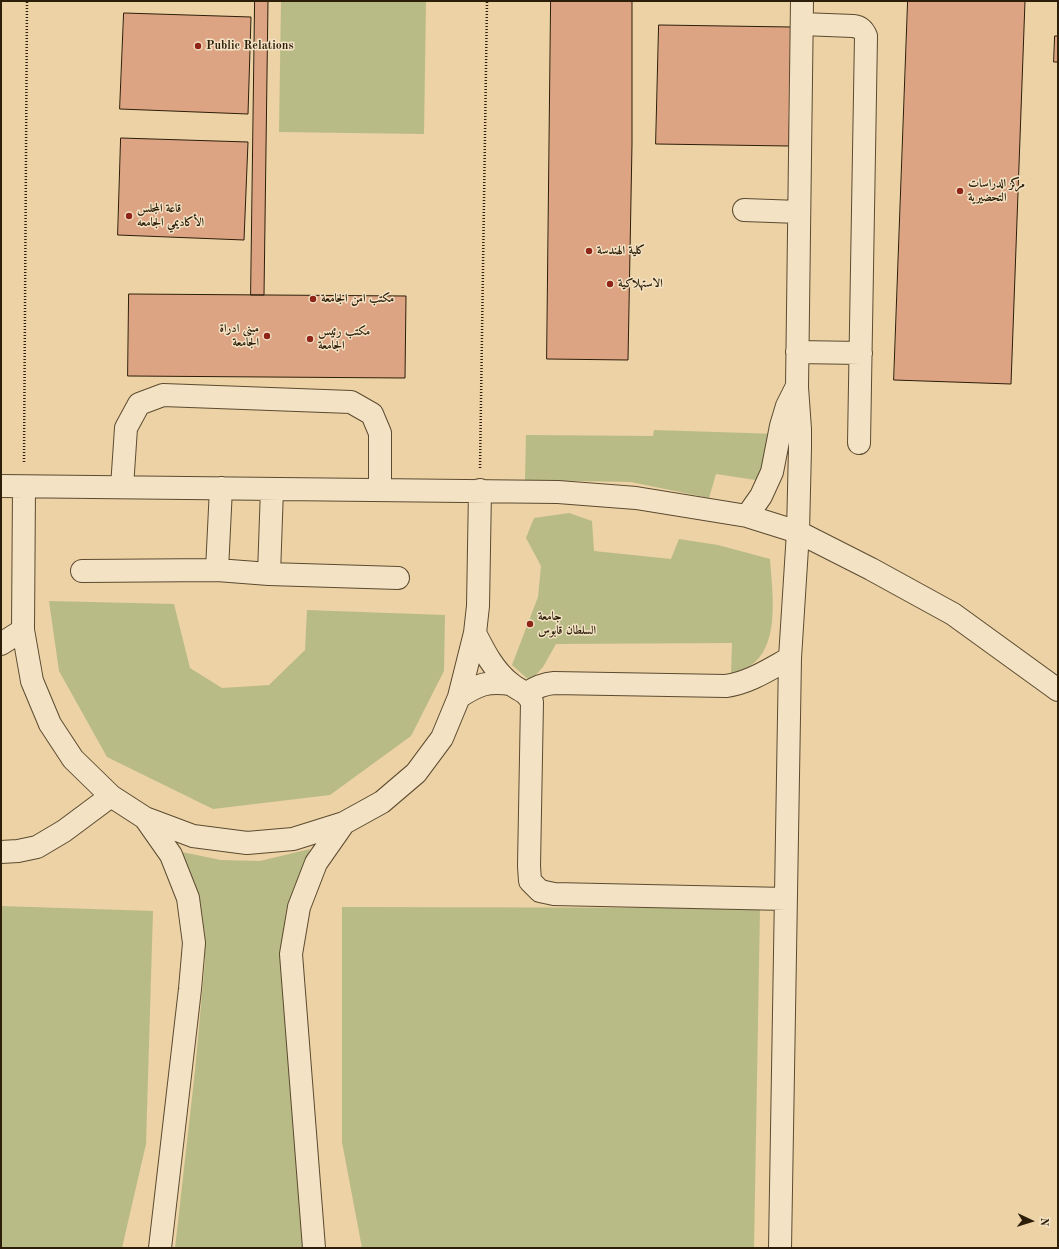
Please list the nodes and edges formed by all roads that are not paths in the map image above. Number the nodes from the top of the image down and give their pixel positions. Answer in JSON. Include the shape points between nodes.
{"nodes":[{"id":1,"x":802,"y":1,"type":"edge"},
{"id":2,"x":802,"y":24,"type":"junction"},
{"id":3,"x":744,"y":210,"type":"dead end"},
{"id":4,"x":799,"y":212,"type":"junction"},
{"id":5,"x":797,"y":352,"type":"junction"},
{"id":6,"x":861,"y":353,"type":"junction"},
{"id":7,"x":797,"y":387,"type":"junction"},
{"id":8,"x":859,"y":443,"type":"dead end"},
{"id":9,"x":1,"y":486,"type":"edge"},
{"id":10,"x":24,"y":487,"type":"junction"},
{"id":11,"x":122,"y":487,"type":"junction"},
{"id":12,"x":221,"y":488,"type":"junction"},
{"id":13,"x":272,"y":489,"type":"junction"},
{"id":14,"x":380,"y":489,"type":"junction"},
{"id":15,"x":480,"y":490,"type":"junction"},
{"id":16,"x":747,"y":516,"type":"junction"},
{"id":17,"x":798,"y":532,"type":"junction"},
{"id":18,"x":217,"y":570,"type":"junction"},
{"id":19,"x":82,"y":571,"type":"dead end"},
{"id":20,"x":269,"y":574,"type":"junction"},
{"id":21,"x":398,"y":578,"type":"dead end"},
{"id":22,"x":23,"y":630,"type":"junction"},
{"id":23,"x":475,"y":633,"type":"junction"},
{"id":24,"x":1,"y":644,"type":"edge"},
{"id":25,"x":790,"y":658,"type":"junction"},
{"id":26,"x":519,"y":689,"type":"junction"},
{"id":27,"x":1058,"y":690,"type":"edge"},
{"id":28,"x":459,"y":697,"type":"junction"},
{"id":29,"x":112,"y":796,"type":"junction"},
{"id":30,"x":145,"y":818,"type":"junction"},
{"id":31,"x":344,"y":823,"type":"junction"},
{"id":32,"x":1,"y":852,"type":"edge"},
{"id":33,"x":786,"y":900,"type":"junction"},
{"id":34,"x":160,"y":1248,"type":"edge"},
{"id":35,"x":314,"y":1248,"type":"edge"},
{"id":36,"x":780,"y":1248,"type":"edge"}],
"edges":[{"from":1,"to":2,"type":"lane"},
{"from":2,"to":4,"type":"lane"},
{"from":2,"to":6,"type":"lane","via":[[859,27],[864,30],[866,36]]},
{"from":3,"to":4,"type":"lane"},
{"from":4,"to":5,"type":"lane"},
{"from":5,"to":6,"type":"lane"},
{"from":5,"to":7,"type":"lane"},
{"from":6,"to":8,"type":"lane"},
{"from":7,"to":16,"type":"lane","via":[[787,406],[781,426],[772,472],[761,496]]},
{"from":7,"to":17,"type":"lane","via":[[800,428]]},
{"from":9,"to":10,"type":"lane"},
{"from":10,"to":11,"type":"lane"},
{"from":10,"to":22,"type":"lane"},
{"from":11,"to":12,"type":"lane"},
{"from":11,"to":14,"type":"lane","via":[[126,428],[139,404],[163,395],[352,402],[372,414],[380,433]]},
{"from":12,"to":13,"type":"lane"},
{"from":12,"to":18,"type":"lane"},
{"from":13,"to":14,"type":"lane"},
{"from":13,"to":20,"type":"lane"},
{"from":14,"to":15,"type":"lane"},
{"from":15,"to":16,"type":"lane","via":[[636,498]]},
{"from":15,"to":23,"type":"lane","via":[[478,606]]},
{"from":16,"to":17,"type":"lane"},
{"from":17,"to":25,"type":"lane"},
{"from":17,"to":27,"type":"lane","via":[[953,614]]},
{"from":18,"to":19,"type":"lane"},
{"from":18,"to":20,"type":"lane"},
{"from":20,"to":21,"type":"lane"},
{"from":22,"to":24,"type":"lane"},
{"from":22,"to":29,"type":"lane","via":[[32,681],[50,724],[74,759]]},
{"from":23,"to":26,"type":"lane","via":[[496,669]]},
{"from":23,"to":28,"type":"lane"},
{"from":25,"to":26,"type":"lane","via":[[750,679],[726,686],[554,683]]},
{"from":25,"to":33,"type":"lane"},
{"from":26,"to":28,"type":"lane","via":[[492,682],[475,687]]},
{"from":26,"to":33,"type":"lane","via":[[532,702],[529,866],[530,881],[540,892]]},
{"from":28,"to":31,"type":"lane","via":[[442,738],[416,773],[382,802]]},
{"from":29,"to":30,"type":"lane"},
{"from":29,"to":32,"type":"lane","via":[[37,848]]},
{"from":30,"to":31,"type":"lane","via":[[193,836],[247,843],[293,839]]},
{"from":30,"to":34,"type":"lane","via":[[174,862],[188,898],[194,943]]},
{"from":31,"to":35,"type":"lane","via":[[316,863],[299,907],[291,954]]},
{"from":33,"to":36,"type":"lane"}]}
